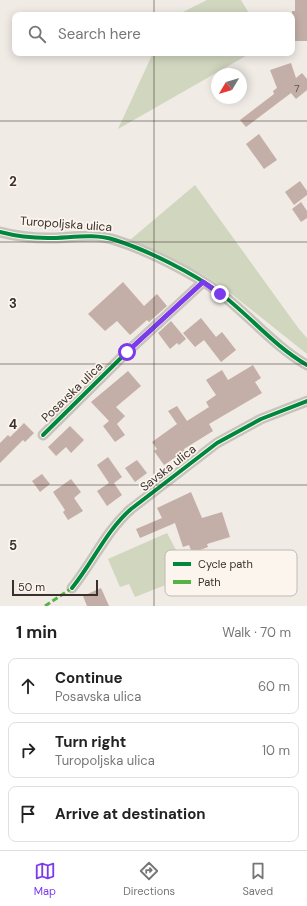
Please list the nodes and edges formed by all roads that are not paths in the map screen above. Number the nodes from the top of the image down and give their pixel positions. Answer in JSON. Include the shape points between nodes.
{"nodes":[{"id":1,"x":0,"y":232,"type":"edge"},
{"id":2,"x":203,"y":282,"type":"junction"},
{"id":3,"x":307,"y":365,"type":"edge"},
{"id":4,"x":307,"y":401,"type":"edge"},
{"id":5,"x":43,"y":435,"type":"dead end"},
{"id":6,"x":72,"y":588,"type":"dead end"}],
"edges":[{"from":1,"to":2,"type":"street","name":"Turopoljska ulica","via":[[47,238],[94,236],[113,239],[167,262]]},
{"from":2,"to":3,"type":"street","name":"Turopoljska ulica"},
{"from":2,"to":5,"type":"street","name":"Posavska ulica"},
{"from":4,"to":6,"type":"street","name":"Savska ulica","via":[[261,419],[222,439],[131,509],[118,520]]}]}
